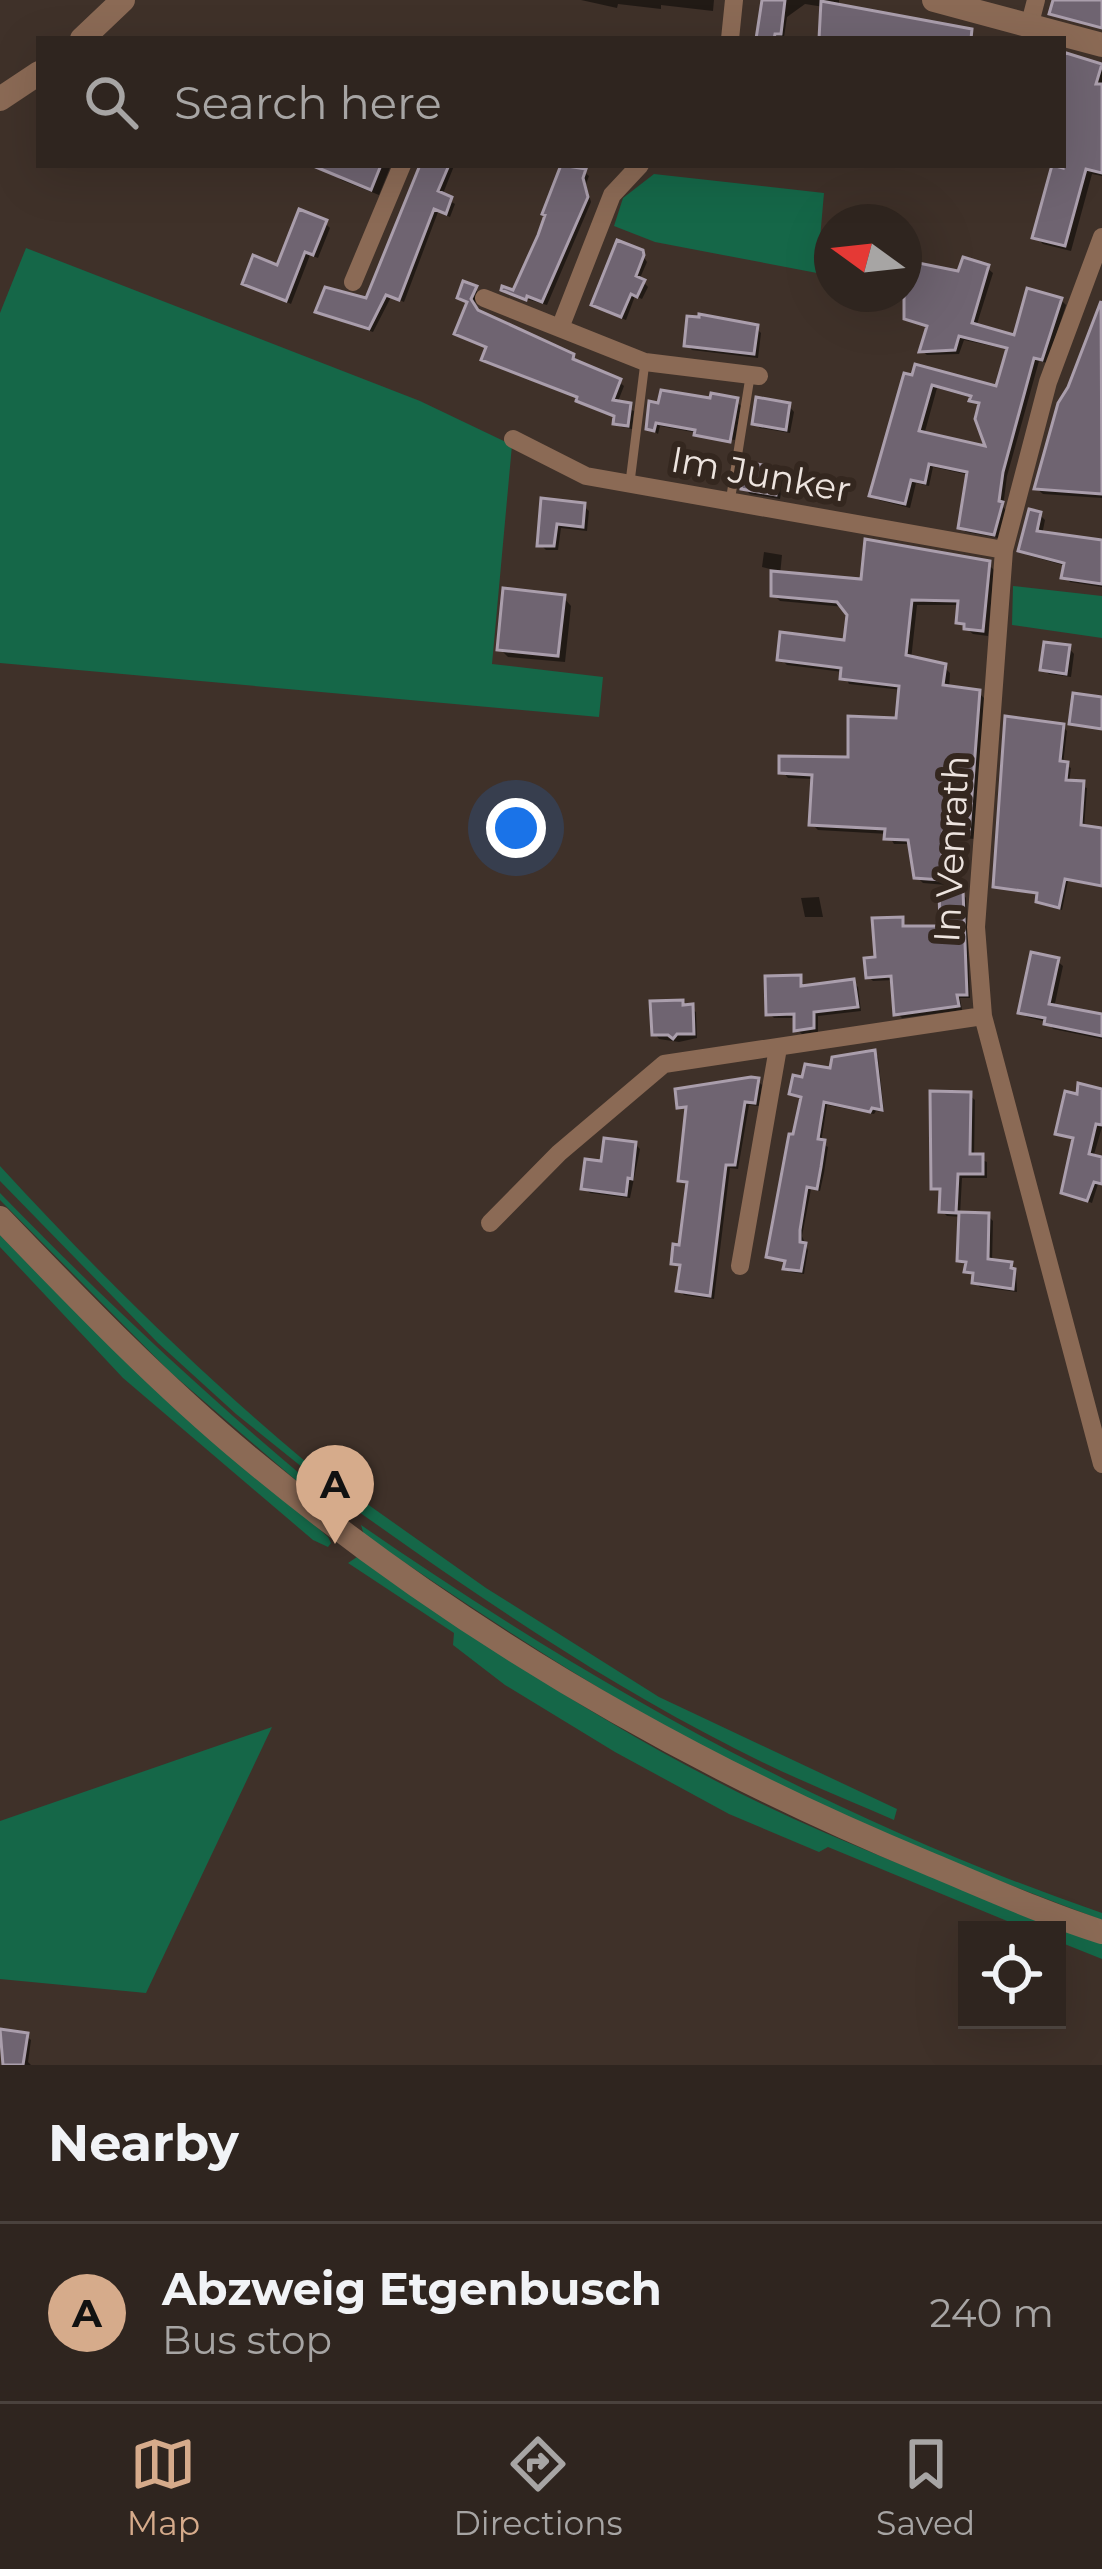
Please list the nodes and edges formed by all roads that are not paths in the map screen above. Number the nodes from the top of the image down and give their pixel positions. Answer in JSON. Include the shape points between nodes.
{"nodes":[{"id":1,"x":122,"y":0,"type":"edge"},
{"id":2,"x":734,"y":0,"type":"edge"},
{"id":3,"x":934,"y":0,"type":"edge"},
{"id":4,"x":1036,"y":0,"type":"edge"},
{"id":5,"x":1030,"y":27,"type":"junction"},
{"id":6,"x":85,"y":36,"type":"edge"},
{"id":7,"x":730,"y":36,"type":"edge"},
{"id":8,"x":1102,"y":45,"type":"edge"},
{"id":9,"x":36,"y":75,"type":"edge"},
{"id":10,"x":0,"y":98,"type":"edge"},
{"id":11,"x":401,"y":168,"type":"edge"},
{"id":12,"x":628,"y":168,"type":"edge"},
{"id":13,"x":1102,"y":237,"type":"edge"},
{"id":14,"x":352,"y":282,"type":"dead end"},
{"id":15,"x":484,"y":298,"type":"dead end"},
{"id":16,"x":560,"y":328,"type":"junction"},
{"id":17,"x":645,"y":362,"type":"junction"},
{"id":18,"x":755,"y":376,"type":"joint"},
{"id":19,"x":513,"y":439,"type":"dead end"},
{"id":20,"x":630,"y":484,"type":"junction"},
{"id":21,"x":730,"y":502,"type":"junction"},
{"id":22,"x":1004,"y":550,"type":"junction"},
{"id":23,"x":983,"y":1016,"type":"junction"},
{"id":24,"x":778,"y":1048,"type":"junction"},
{"id":25,"x":0,"y":1218,"type":"edge"},
{"id":26,"x":490,"y":1223,"type":"dead end"},
{"id":27,"x":740,"y":1266,"type":"dead end"},
{"id":28,"x":1102,"y":1464,"type":"edge"},
{"id":29,"x":1102,"y":1932,"type":"edge"}],
"edges":[{"from":1,"to":6,"type":"street"},
{"from":2,"to":7,"type":"street"},
{"from":3,"to":5,"type":"street"},
{"from":4,"to":5,"type":"street"},
{"from":5,"to":8,"type":"street"},
{"from":9,"to":10,"type":"street"},
{"from":11,"to":14,"type":"street"},
{"from":12,"to":16,"type":"street"},
{"from":13,"to":22,"type":"street","name":"In Venrath","via":[[1048,382]]},
{"from":15,"to":16,"type":"street"},
{"from":16,"to":17,"type":"street"},
{"from":17,"to":18,"type":"street"},
{"from":17,"to":20,"type":"lane"},
{"from":18,"to":21,"type":"lane"},
{"from":19,"to":20,"type":"street","name":"Im Junker","via":[[586,476]]},
{"from":20,"to":21,"type":"street","name":"Im Junker"},
{"from":21,"to":22,"type":"street","name":"Im Junker"},
{"from":22,"to":23,"type":"street","name":"In Venrath","via":[[978,873]]},
{"from":23,"to":24,"type":"street"},
{"from":23,"to":28,"type":"street","name":"In Venrath"},
{"from":24,"to":26,"type":"street","via":[[664,1064]]},
{"from":24,"to":27,"type":"street"},
{"from":25,"to":29,"type":"street","via":[[247,1456],[531,1661],[788,1803]]}]}
